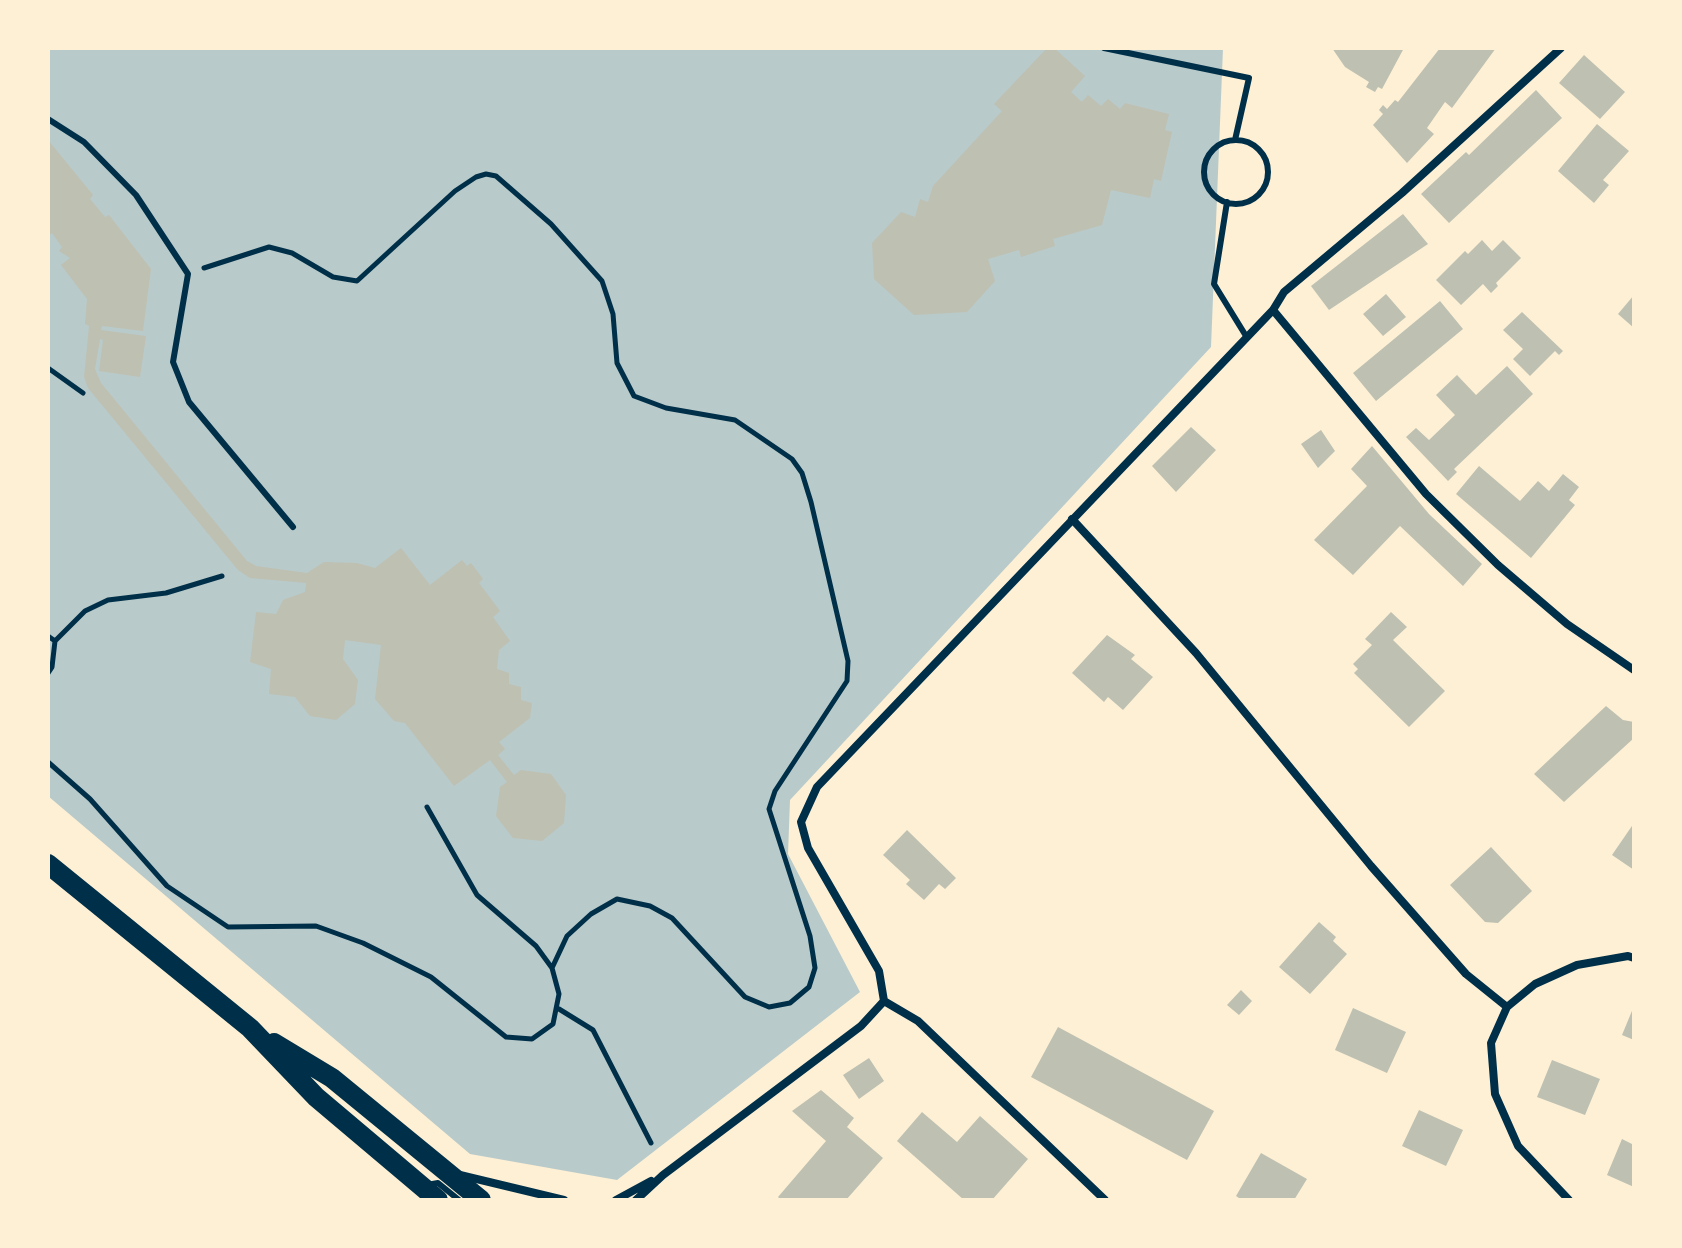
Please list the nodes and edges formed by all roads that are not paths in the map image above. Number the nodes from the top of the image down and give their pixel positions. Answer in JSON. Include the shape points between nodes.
{"nodes":[{"id":1,"x":1104,"y":48,"type":"edge"},
{"id":2,"x":1561,"y":48,"type":"edge"},
{"id":3,"x":48,"y":119,"type":"edge"},
{"id":4,"x":1235,"y":140,"type":"junction"},
{"id":5,"x":1227,"y":202,"type":"junction"},
{"id":6,"x":1273,"y":310,"type":"junction"},
{"id":7,"x":1246,"y":336,"type":"junction"},
{"id":8,"x":1072,"y":519,"type":"junction"},
{"id":9,"x":293,"y":527,"type":"dead end"},
{"id":10,"x":1634,"y":670,"type":"edge"},
{"id":11,"x":48,"y":864,"type":"edge"},
{"id":12,"x":1634,"y":958,"type":"edge"},
{"id":13,"x":884,"y":1001,"type":"junction"},
{"id":14,"x":1507,"y":1007,"type":"junction"},
{"id":15,"x":250,"y":1028,"type":"junction"},
{"id":16,"x":447,"y":1173,"type":"junction"},
{"id":17,"x":663,"y":1175,"type":"junction"},
{"id":18,"x":419,"y":1185,"type":"junction"},
{"id":19,"x":438,"y":1200,"type":"edge"},
{"id":20,"x":459,"y":1200,"type":"edge"},
{"id":21,"x":481,"y":1200,"type":"edge"},
{"id":22,"x":564,"y":1200,"type":"edge"},
{"id":23,"x":616,"y":1200,"type":"edge"},
{"id":24,"x":636,"y":1200,"type":"edge"},
{"id":25,"x":1105,"y":1200,"type":"edge"},
{"id":26,"x":1569,"y":1200,"type":"edge"}],
"edges":[{"from":1,"to":4,"type":"lane","via":[[1249,78]]},
{"from":2,"to":6,"type":"street","via":[[1284,292]]},
{"from":3,"to":9,"type":"lane","via":[[84,142],[136,195],[188,274],[173,362],[189,402]]},
{"from":4,"to":5,"type":"lane","via":[[1215,147],[1204,165],[1207,187]]},
{"from":4,"to":5,"type":"lane","via":[[1255,146],[1268,173],[1252,199]]},
{"from":5,"to":7,"type":"lane","via":[[1214,284]]},
{"from":6,"to":7,"type":"street"},
{"from":6,"to":10,"type":"street","via":[[1426,494],[1567,624]]},
{"from":7,"to":8,"type":"street"},
{"from":8,"to":13,"type":"street","via":[[817,787],[801,822],[808,848],[879,971]]},
{"from":8,"to":14,"type":"street","via":[[1196,653],[1466,974]]},
{"from":11,"to":15,"type":"main road"},
{"from":12,"to":14,"type":"street","via":[[1577,965],[1535,984]]},
{"from":13,"to":17,"type":"street","via":[[861,1026]]},
{"from":13,"to":25,"type":"street","via":[[918,1021]]},
{"from":14,"to":26,"type":"street","via":[[1491,1043],[1495,1094],[1518,1146]]},
{"from":15,"to":16,"type":"main road","via":[[332,1078]]},
{"from":15,"to":18,"type":"main road","via":[[316,1097]]},
{"from":16,"to":21,"type":"main road"},
{"from":16,"to":22,"type":"street"},
{"from":17,"to":23,"type":"street"},
{"from":17,"to":24,"type":"street"},
{"from":18,"to":19,"type":"main road"},
{"from":18,"to":20,"type":"lane","via":[[438,1183]]}]}
